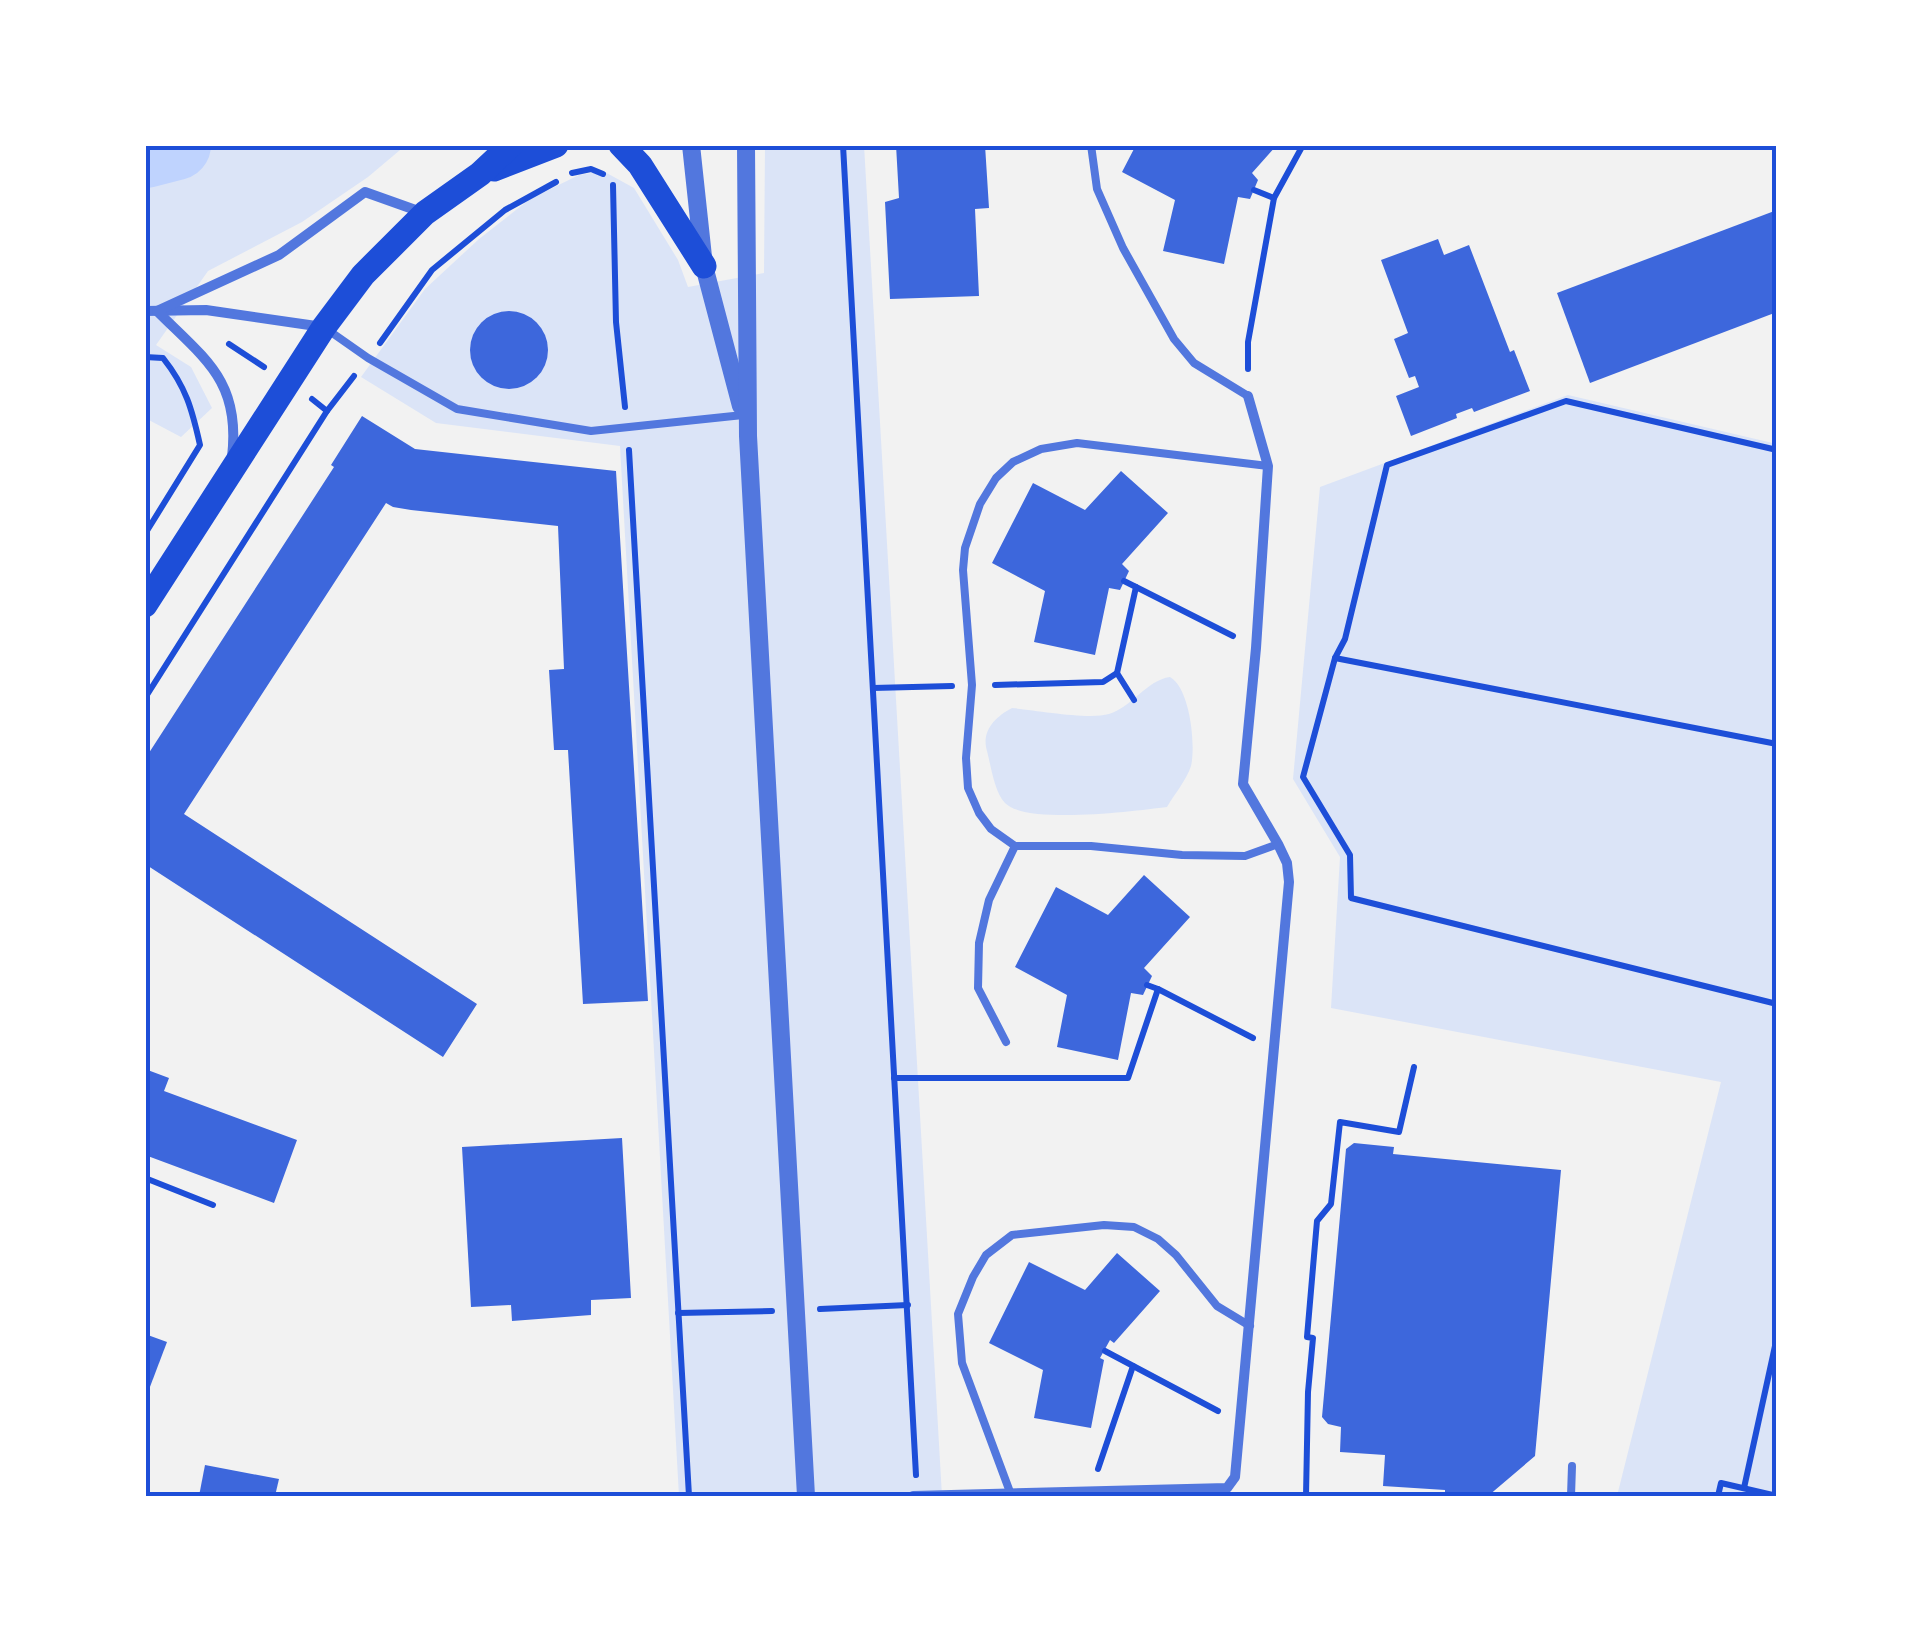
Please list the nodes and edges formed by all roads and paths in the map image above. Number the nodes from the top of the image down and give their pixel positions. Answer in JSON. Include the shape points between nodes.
{"nodes":[{"id":1,"x":511,"y":145,"type":"edge"},
{"id":2,"x":556,"y":145,"type":"edge"},
{"id":3,"x":621,"y":145,"type":"edge"},
{"id":4,"x":691,"y":145,"type":"edge"},
{"id":5,"x":746,"y":145,"type":"edge"},
{"id":6,"x":843,"y":145,"type":"edge"},
{"id":7,"x":1090,"y":145,"type":"edge"},
{"id":8,"x":1303,"y":145,"type":"edge"},
{"id":9,"x":480,"y":174,"type":"junction"},
{"id":10,"x":1254,"y":190,"type":"dead end"},
{"id":11,"x":1274,"y":198,"type":"junction"},
{"id":12,"x":424,"y":213,"type":"junction"},
{"id":13,"x":704,"y":266,"type":"junction"},
{"id":14,"x":151,"y":311,"type":"edge"},
{"id":15,"x":324,"y":327,"type":"junction"},
{"id":16,"x":145,"y":357,"type":"edge"},
{"id":17,"x":368,"y":358,"type":"junction"},
{"id":18,"x":1248,"y":396,"type":"junction"},
{"id":19,"x":327,"y":410,"type":"dead end"},
{"id":20,"x":744,"y":415,"type":"junction"},
{"id":21,"x":628,"y":429,"type":"junction"},
{"id":22,"x":748,"y":436,"type":"junction"},
{"id":23,"x":1777,"y":450,"type":"edge"},
{"id":24,"x":1268,"y":466,"type":"junction"},
{"id":25,"x":230,"y":473,"type":"junction"},
{"id":26,"x":145,"y":534,"type":"edge"},
{"id":27,"x":1124,"y":581,"type":"dead end"},
{"id":28,"x":1136,"y":586,"type":"junction"},
{"id":29,"x":146,"y":602,"type":"edge"},
{"id":30,"x":1256,"y":648,"type":"junction"},
{"id":31,"x":1334,"y":658,"type":"junction"},
{"id":32,"x":1118,"y":674,"type":"junction"},
{"id":33,"x":972,"y":685,"type":"junction"},
{"id":34,"x":873,"y":688,"type":"junction"},
{"id":35,"x":145,"y":698,"type":"edge"},
{"id":36,"x":1134,"y":700,"type":"dead end"},
{"id":37,"x":1777,"y":744,"type":"edge"},
{"id":38,"x":1278,"y":844,"type":"junction"},
{"id":39,"x":1015,"y":846,"type":"junction"},
{"id":40,"x":1147,"y":986,"type":"dead end"},
{"id":41,"x":1158,"y":989,"type":"junction"},
{"id":42,"x":1777,"y":1004,"type":"edge"},
{"id":43,"x":1006,"y":1042,"type":"dead end"},
{"id":44,"x":1273,"y":1048,"type":"junction"},
{"id":45,"x":1414,"y":1067,"type":"dead end"},
{"id":46,"x":894,"y":1078,"type":"junction"},
{"id":47,"x":145,"y":1178,"type":"edge"},
{"id":48,"x":213,"y":1204,"type":"dead end"},
{"id":49,"x":1250,"y":1326,"type":"junction"},
{"id":50,"x":1777,"y":1337,"type":"edge"},
{"id":51,"x":1104,"y":1351,"type":"dead end"},
{"id":52,"x":1133,"y":1366,"type":"junction"},
{"id":53,"x":1240,"y":1423,"type":"junction"},
{"id":54,"x":1572,"y":1466,"type":"dead end"},
{"id":55,"x":1744,"y":1488,"type":"junction"},
{"id":56,"x":1090,"y":1491,"type":"junction"},
{"id":57,"x":1010,"y":1492,"type":"junction"},
{"id":58,"x":689,"y":1496,"type":"edge"},
{"id":59,"x":806,"y":1496,"type":"edge"},
{"id":60,"x":916,"y":1496,"type":"edge"},
{"id":61,"x":1306,"y":1496,"type":"edge"},
{"id":62,"x":1570,"y":1496,"type":"edge"},
{"id":63,"x":1718,"y":1496,"type":"edge"},
{"id":64,"x":1777,"y":1496,"type":"edge"}],
"edges":[{"from":1,"to":9,"type":"main road"},
{"from":2,"to":9,"type":"main road"},
{"from":3,"to":13,"type":"main road"},
{"from":4,"to":13,"type":"street"},
{"from":5,"to":22,"type":"street"},
{"from":6,"to":34,"type":"path"},
{"from":7,"to":18,"type":"lane","via":[[1097,189],[1174,339],[1194,362]]},
{"from":8,"to":11,"type":"path"},
{"from":9,"to":12,"type":"main road"},
{"from":10,"to":11,"type":"path"},
{"from":11,"to":18,"type":"path","via":[[1248,342]]},
{"from":12,"to":14,"type":"street","via":[[365,192],[279,255]]},
{"from":12,"to":15,"type":"main road"},
{"from":13,"to":20,"type":"street"},
{"from":14,"to":15,"type":"street","via":[[206,310]]},
{"from":14,"to":25,"type":"street","via":[[212,368],[228,393],[234,420]]},
{"from":15,"to":17,"type":"lane"},
{"from":15,"to":25,"type":"main road"},
{"from":16,"to":26,"type":"path","via":[[164,358],[180,380],[200,444]]},
{"from":17,"to":21,"type":"lane","via":[[457,409],[592,431]]},
{"from":17,"to":21,"type":"path","via":[[432,270],[505,210],[591,169],[613,179],[616,322]]},
{"from":18,"to":24,"type":"street"},
{"from":19,"to":35,"type":"path"},
{"from":20,"to":21,"type":"lane"},
{"from":20,"to":22,"type":"street"},
{"from":21,"to":58,"type":"path"},
{"from":22,"to":59,"type":"street"},
{"from":23,"to":31,"type":"path","via":[[1566,401],[1387,465],[1345,640]]},
{"from":24,"to":30,"type":"street"},
{"from":24,"to":33,"type":"lane","via":[[1077,443],[1013,462],[980,504],[964,548]]},
{"from":25,"to":29,"type":"main road"},
{"from":27,"to":28,"type":"path"},
{"from":28,"to":30,"type":"path"},
{"from":28,"to":32,"type":"path"},
{"from":30,"to":38,"type":"street","via":[[1243,784]]},
{"from":31,"to":37,"type":"path"},
{"from":31,"to":42,"type":"path","via":[[1303,777],[1350,855],[1352,898]]},
{"from":32,"to":33,"type":"path","via":[[1103,682]]},
{"from":32,"to":36,"type":"path"},
{"from":33,"to":34,"type":"path"},
{"from":33,"to":39,"type":"lane","via":[[968,788],[991,828]]},
{"from":34,"to":46,"type":"path"},
{"from":38,"to":39,"type":"lane","via":[[1245,856]]},
{"from":38,"to":44,"type":"street","via":[[1290,882]]},
{"from":39,"to":43,"type":"lane","via":[[989,900],[979,943],[978,988]]},
{"from":40,"to":41,"type":"path"},
{"from":41,"to":44,"type":"path"},
{"from":41,"to":46,"type":"path","via":[[1128,1078]]},
{"from":44,"to":49,"type":"street"},
{"from":45,"to":61,"type":"path","via":[[1399,1132],[1340,1122],[1331,1204],[1317,1220],[1313,1260]]},
{"from":46,"to":60,"type":"path"},
{"from":47,"to":48,"type":"path"},
{"from":49,"to":53,"type":"street"},
{"from":49,"to":57,"type":"lane","via":[[1217,1306],[1158,1239],[1134,1227],[1012,1235],[986,1255],[958,1314],[962,1363]]},
{"from":50,"to":55,"type":"path"},
{"from":51,"to":52,"type":"path"},
{"from":52,"to":53,"type":"path"},
{"from":52,"to":56,"type":"path"},
{"from":53,"to":56,"type":"street","via":[[1236,1477],[1228,1488]]},
{"from":54,"to":62,"type":"lane"},
{"from":55,"to":63,"type":"path","via":[[1721,1483]]},
{"from":55,"to":64,"type":"path"},
{"from":56,"to":57,"type":"street"},
{"from":57,"to":60,"type":"street"}]}
